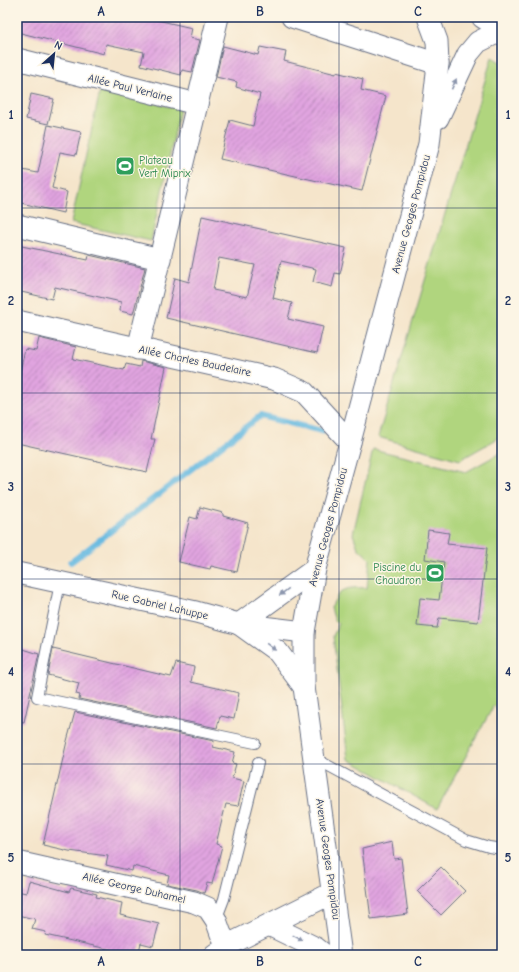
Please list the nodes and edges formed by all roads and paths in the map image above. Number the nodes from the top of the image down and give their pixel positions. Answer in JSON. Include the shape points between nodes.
{"nodes":[{"id":1,"x":218,"y":17,"type":"edge"},
{"id":2,"x":292,"y":17,"type":"edge"},
{"id":3,"x":428,"y":17,"type":"edge"},
{"id":4,"x":483,"y":17,"type":"edge"},
{"id":5,"x":502,"y":29,"type":"edge"},
{"id":6,"x":17,"y":59,"type":"edge"},
{"id":7,"x":438,"y":64,"type":"junction"},
{"id":8,"x":197,"y":104,"type":"junction"},
{"id":9,"x":431,"y":131,"type":"junction"},
{"id":10,"x":17,"y":225,"type":"edge"},
{"id":11,"x":160,"y":259,"type":"junction"},
{"id":12,"x":17,"y":321,"type":"edge"},
{"id":13,"x":138,"y":349,"type":"junction"},
{"id":14,"x":350,"y":442,"type":"junction"},
{"id":15,"x":315,"y":569,"type":"junction"},
{"id":16,"x":17,"y":573,"type":"edge"},
{"id":17,"x":60,"y":583,"type":"junction"},
{"id":18,"x":239,"y":624,"type":"junction"},
{"id":19,"x":304,"y":632,"type":"junction"},
{"id":20,"x":304,"y":687,"type":"junction"},
{"id":21,"x":256,"y":743,"type":"dead end"},
{"id":22,"x":314,"y":758,"type":"junction"},
{"id":23,"x":258,"y":763,"type":"dead end"},
{"id":24,"x":502,"y":849,"type":"edge"},
{"id":25,"x":328,"y":857,"type":"junction"},
{"id":26,"x":17,"y":862,"type":"edge"},
{"id":27,"x":332,"y":893,"type":"junction"},
{"id":28,"x":294,"y":912,"type":"junction"},
{"id":29,"x":216,"y":920,"type":"junction"},
{"id":30,"x":269,"y":925,"type":"junction"},
{"id":31,"x":221,"y":950,"type":"edge"},
{"id":32,"x":325,"y":955,"type":"edge"},
{"id":33,"x":341,"y":955,"type":"edge"}],
"edges":[{"from":1,"to":8,"type":"street"},
{"from":2,"to":7,"type":"street"},
{"from":3,"to":7,"type":"street","name":"Avenue Geoges Pompidou","via":[[437,41]]},
{"from":4,"to":5,"type":"main road"},
{"from":9,"to":5,"type":"street","name":"Avenue Geoges Pompidou","one_way":true,"via":[[468,54],[478,42]]},
{"from":6,"to":8,"type":"street","name":"Allée Paul Verlaine"},
{"from":7,"to":9,"type":"street","name":"Avenue Geoges Pompidou"},
{"from":8,"to":11,"type":"street"},
{"from":9,"to":14,"type":"street","name":"Avenue Geoges Pompidou"},
{"from":10,"to":11,"type":"street"},
{"from":11,"to":13,"type":"street"},
{"from":12,"to":13,"type":"street","name":"Allée Charles Baudelaire"},
{"from":13,"to":14,"type":"street","name":"Allée Charles Baudelaire","via":[[274,379],[304,392]]},
{"from":14,"to":15,"type":"street","name":"Avenue Geoges Pompidou"},
{"from":15,"to":18,"type":"street","one_way":true},
{"from":15,"to":19,"type":"street","name":"Avenue Geoges Pompidou"},
{"from":16,"to":17,"type":"street","name":"Rue Gabriel Lahuppe"},
{"from":17,"to":18,"type":"street","name":"Rue Gabriel Lahuppe","via":[[196,612]]},
{"from":17,"to":21,"type":"lane","via":[[37,697]]},
{"from":18,"to":19,"type":"street","name":"Rue Gabriel Lahuppe"},
{"from":18,"to":20,"type":"street","one_way":true,"via":[[278,652]]},
{"from":19,"to":20,"type":"street","name":"Avenue Geoges Pompidou"},
{"from":20,"to":22,"type":"street","name":"Avenue Geoges Pompidou"},
{"from":22,"to":24,"type":"lane","via":[[466,840]]},
{"from":22,"to":25,"type":"street","name":"Avenue Geoges Pompidou"},
{"from":23,"to":29,"type":"lane","via":[[224,899]]},
{"from":25,"to":27,"type":"street","name":"Avenue Geoges Pompidou"},
{"from":25,"to":28,"type":"street","via":[[311,890]]},
{"from":26,"to":29,"type":"street","name":"Allée George Duhamel","via":[[194,902],[208,908]]},
{"from":27,"to":28,"type":"street"},
{"from":27,"to":33,"type":"street","name":"Avenue Geoges Pompidou"},
{"from":28,"to":30,"type":"street"},
{"from":29,"to":31,"type":"street","name":"Allée George Duhamel","via":[[221,934]]},
{"from":30,"to":31,"type":"street"},
{"from":30,"to":32,"type":"street","one_way":true}]}
